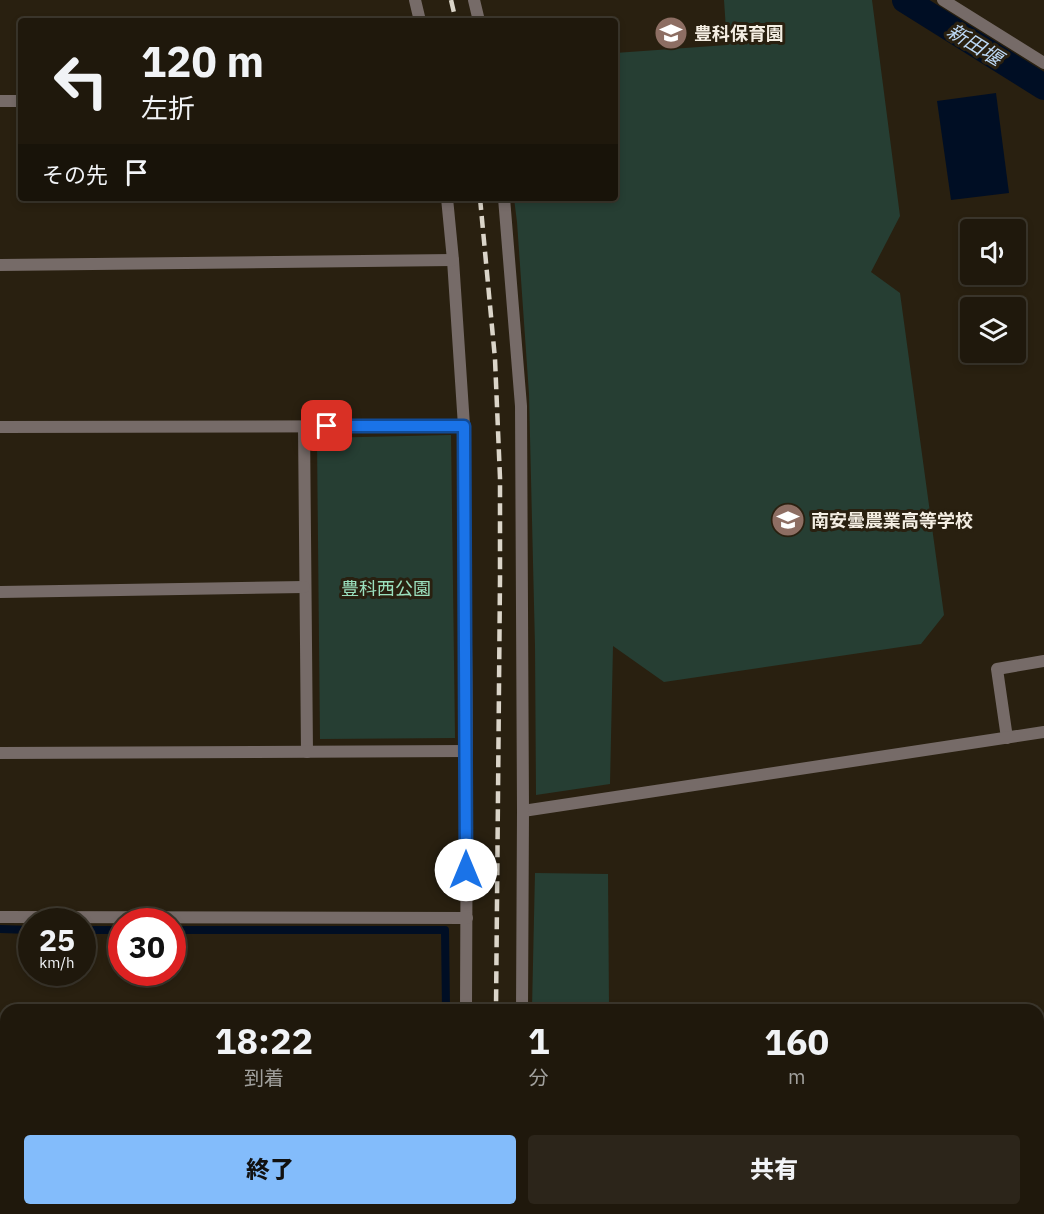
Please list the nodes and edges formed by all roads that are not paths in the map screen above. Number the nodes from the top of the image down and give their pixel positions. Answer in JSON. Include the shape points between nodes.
{"nodes":[{"id":1,"x":415,"y":0,"type":"edge"},
{"id":2,"x":474,"y":0,"type":"edge"},
{"id":3,"x":943,"y":0,"type":"edge"},
{"id":4,"x":419,"y":18,"type":"edge"},
{"id":5,"x":478,"y":18,"type":"edge"},
{"id":6,"x":1044,"y":63,"type":"edge"},
{"id":7,"x":18,"y":101,"type":"edge"},
{"id":8,"x":0,"y":102,"type":"edge"},
{"id":9,"x":447,"y":201,"type":"edge"},
{"id":10,"x":504,"y":201,"type":"edge"},
{"id":11,"x":453,"y":260,"type":"junction"},
{"id":12,"x":0,"y":265,"type":"edge"},
{"id":13,"x":304,"y":426,"type":"junction"},
{"id":14,"x":464,"y":426,"type":"junction"},
{"id":15,"x":0,"y":427,"type":"edge"},
{"id":16,"x":304,"y":587,"type":"junction"},
{"id":17,"x":0,"y":592,"type":"edge"},
{"id":18,"x":1044,"y":661,"type":"edge"},
{"id":19,"x":1044,"y":732,"type":"edge"},
{"id":20,"x":1007,"y":738,"type":"junction"},
{"id":21,"x":466,"y":751,"type":"junction"},
{"id":22,"x":307,"y":752,"type":"junction"},
{"id":23,"x":0,"y":753,"type":"edge"},
{"id":24,"x":523,"y":811,"type":"junction"},
{"id":25,"x":0,"y":917,"type":"edge"},
{"id":26,"x":466,"y":918,"type":"junction"},
{"id":27,"x":466,"y":1004,"type":"edge"},
{"id":28,"x":522,"y":1004,"type":"edge"}],
"edges":[{"from":1,"to":4,"type":"street"},
{"from":2,"to":5,"type":"street"},
{"from":3,"to":6,"type":"street"},
{"from":7,"to":8,"type":"street"},
{"from":9,"to":11,"type":"street"},
{"from":10,"to":24,"type":"street","via":[[521,406]]},
{"from":11,"to":12,"type":"street"},
{"from":11,"to":14,"type":"street"},
{"from":13,"to":14,"type":"street"},
{"from":13,"to":15,"type":"street"},
{"from":13,"to":16,"type":"street"},
{"from":14,"to":21,"type":"street"},
{"from":16,"to":17,"type":"street"},
{"from":16,"to":22,"type":"street"},
{"from":18,"to":20,"type":"street","via":[[997,669]]},
{"from":19,"to":20,"type":"street"},
{"from":20,"to":24,"type":"street"},
{"from":21,"to":22,"type":"street"},
{"from":21,"to":26,"type":"street"},
{"from":22,"to":23,"type":"street"},
{"from":24,"to":28,"type":"street"},
{"from":25,"to":26,"type":"street"},
{"from":26,"to":27,"type":"street"}]}
